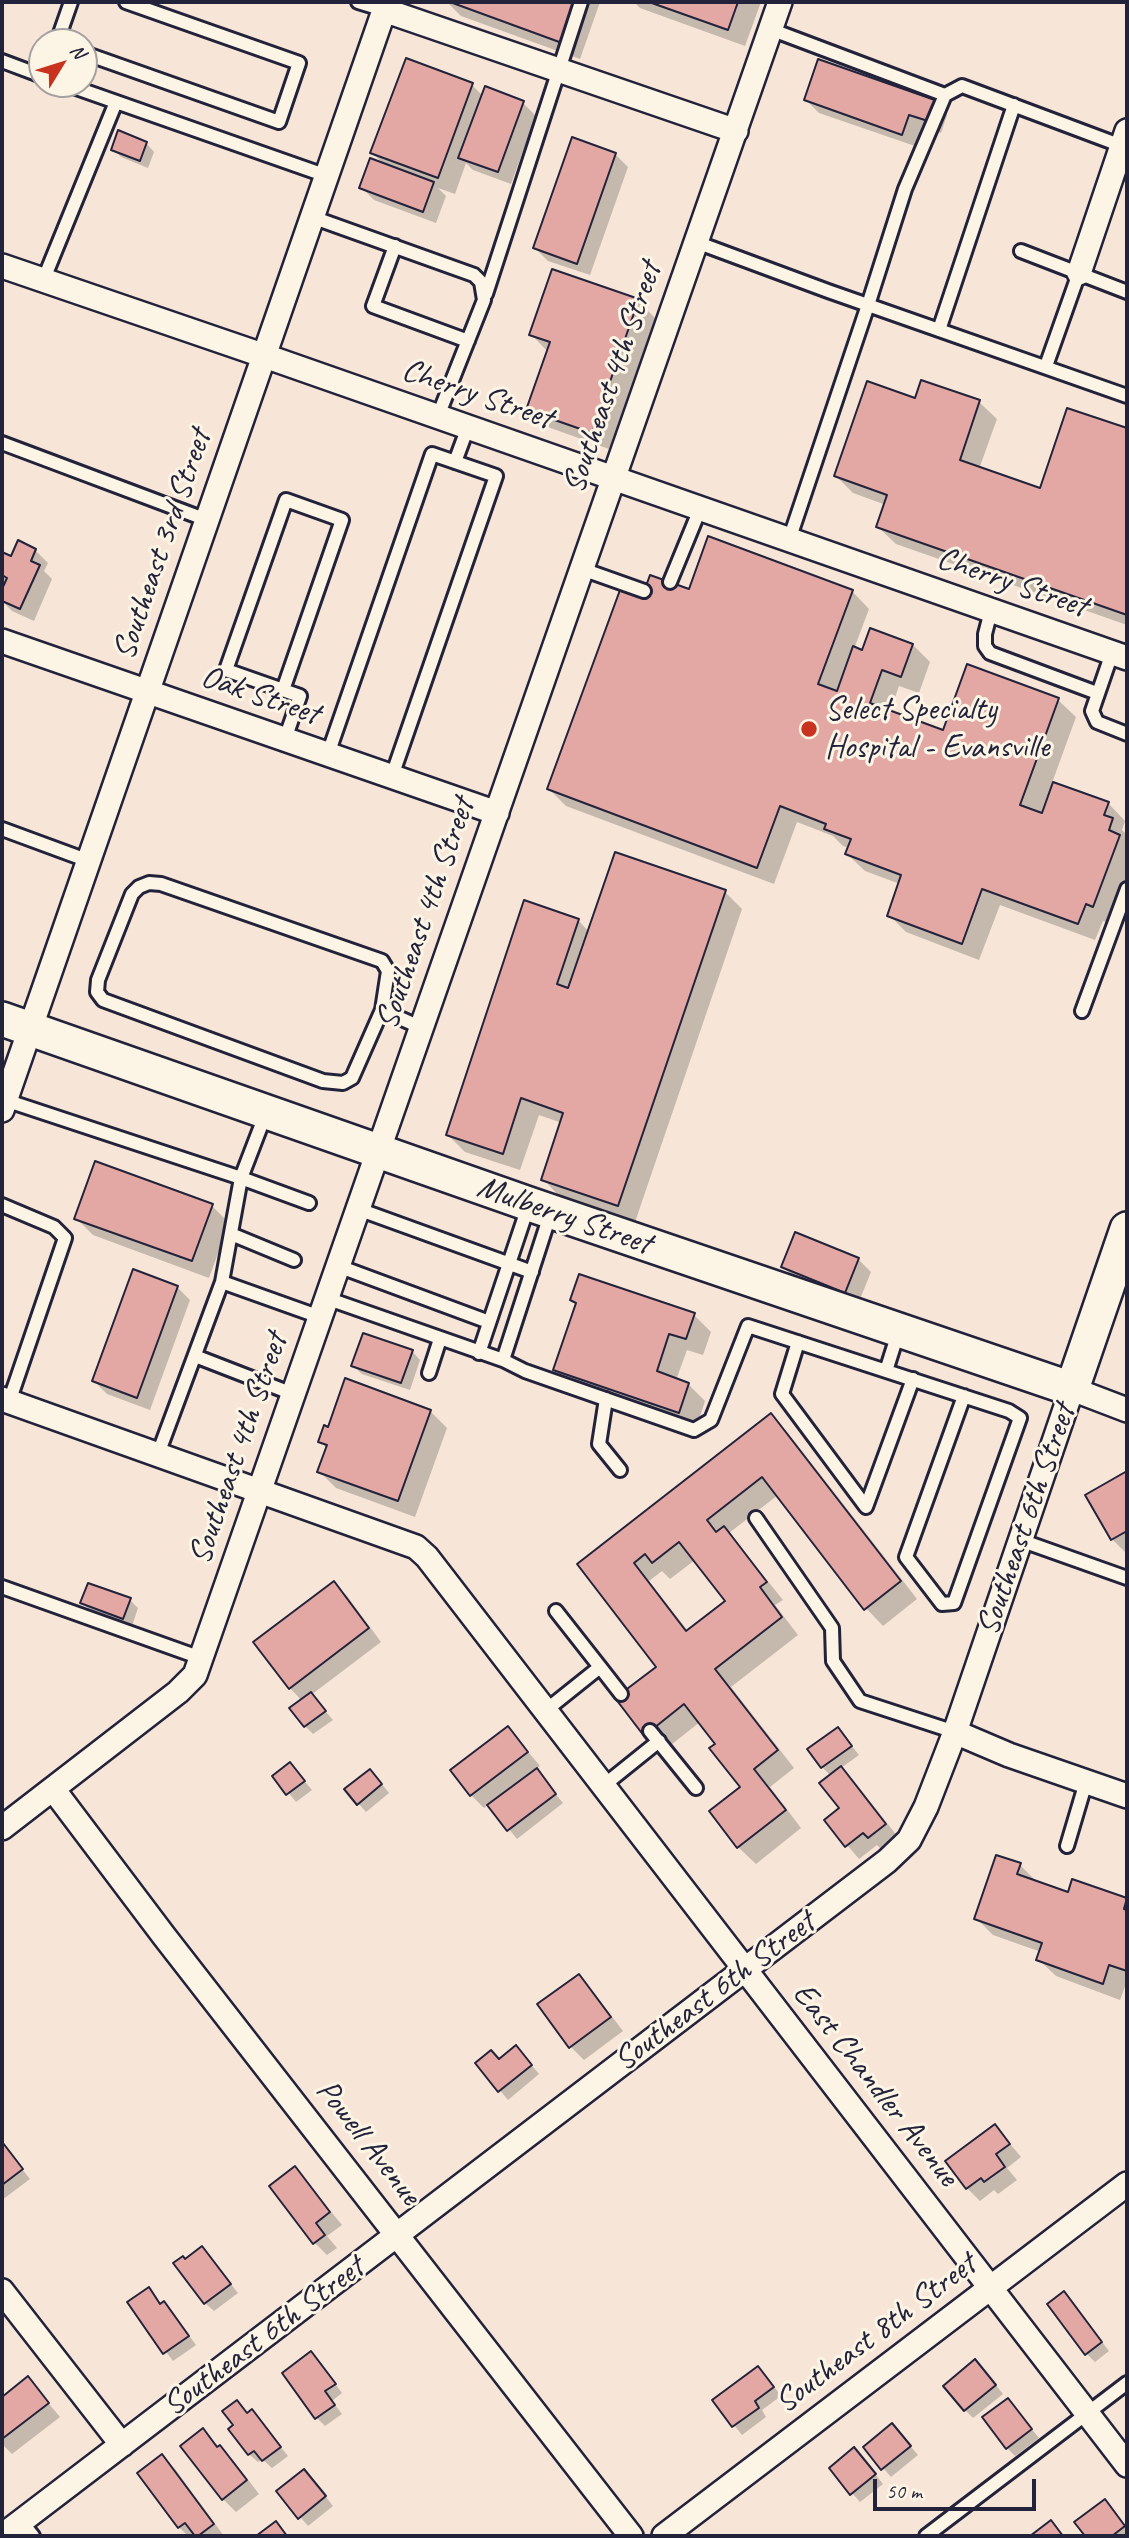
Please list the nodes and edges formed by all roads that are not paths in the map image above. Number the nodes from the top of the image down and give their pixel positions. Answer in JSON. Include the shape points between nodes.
{"nodes":[{"id":1,"x":71,"y":2,"type":"edge"},
{"id":2,"x":127,"y":2,"type":"edge"},
{"id":3,"x":172,"y":2,"type":"edge"},
{"id":4,"x":358,"y":2,"type":"edge"},
{"id":5,"x":581,"y":2,"type":"edge"},
{"id":6,"x":780,"y":2,"type":"edge"},
{"id":7,"x":386,"y":6,"type":"edge"},
{"id":8,"x":167,"y":16,"type":"junction"},
{"id":9,"x":62,"y":28,"type":"edge"},
{"id":10,"x":770,"y":29,"type":"junction"},
{"id":11,"x":98,"y":58,"type":"edge"},
{"id":12,"x":2,"y":61,"type":"edge"},
{"id":13,"x":558,"y":70,"type":"junction"},
{"id":14,"x":28,"y":71,"type":"edge"},
{"id":15,"x":945,"y":95,"type":"junction"},
{"id":16,"x":98,"y":96,"type":"edge"},
{"id":17,"x":116,"y":102,"type":"junction"},
{"id":18,"x":1014,"y":105,"type":"junction"},
{"id":19,"x":736,"y":131,"type":"junction"},
{"id":20,"x":1125,"y":138,"type":"edge"},
{"id":21,"x":327,"y":176,"type":"junction"},
{"id":22,"x":312,"y":217,"type":"junction"},
{"id":23,"x":696,"y":242,"type":"junction"},
{"id":24,"x":395,"y":246,"type":"junction"},
{"id":25,"x":1021,"y":251,"type":"dead end"},
{"id":26,"x":2,"y":267,"type":"edge"},
{"id":27,"x":1079,"y":273,"type":"junction"},
{"id":28,"x":43,"y":281,"type":"junction"},
{"id":29,"x":1127,"y":292,"type":"edge"},
{"id":30,"x":484,"y":300,"type":"junction"},
{"id":31,"x":868,"y":305,"type":"junction"},
{"id":32,"x":939,"y":330,"type":"junction"},
{"id":33,"x":468,"y":341,"type":"junction"},
{"id":34,"x":265,"y":355,"type":"junction"},
{"id":35,"x":1046,"y":366,"type":"junction"},
{"id":36,"x":1127,"y":396,"type":"edge"},
{"id":37,"x":438,"y":416,"type":"junction"},
{"id":38,"x":468,"y":427,"type":"junction"},
{"id":39,"x":2,"y":443,"type":"edge"},
{"id":40,"x":455,"y":462,"type":"junction"},
{"id":41,"x":613,"y":478,"type":"junction"},
{"id":42,"x":700,"y":509,"type":"junction"},
{"id":43,"x":207,"y":520,"type":"junction"},
{"id":44,"x":789,"y":540,"type":"junction"},
{"id":45,"x":582,"y":569,"type":"junction"},
{"id":46,"x":670,"y":582,"type":"dead end"},
{"id":47,"x":644,"y":591,"type":"dead end"},
{"id":48,"x":991,"y":611,"type":"junction"},
{"id":49,"x":2,"y":641,"type":"edge"},
{"id":50,"x":1119,"y":656,"type":"edge"},
{"id":51,"x":284,"y":690,"type":"junction"},
{"id":52,"x":148,"y":692,"type":"junction"},
{"id":53,"x":1097,"y":693,"type":"junction"},
{"id":54,"x":1127,"y":734,"type":"edge"},
{"id":55,"x":285,"y":739,"type":"junction"},
{"id":56,"x":328,"y":754,"type":"junction"},
{"id":57,"x":392,"y":776,"type":"junction"},
{"id":58,"x":497,"y":813,"type":"junction"},
{"id":59,"x":4,"y":830,"type":"edge"},
{"id":60,"x":2,"y":844,"type":"edge"},
{"id":61,"x":89,"y":861,"type":"junction"},
{"id":62,"x":1127,"y":889,"type":"edge"},
{"id":63,"x":382,"y":1010,"type":"junction"},
{"id":64,"x":1082,"y":1011,"type":"dead end"},
{"id":65,"x":16,"y":1024,"type":"edge"},
{"id":66,"x":422,"y":1028,"type":"junction"},
{"id":67,"x":4,"y":1105,"type":"edge"},
{"id":68,"x":266,"y":1112,"type":"junction"},
{"id":69,"x":378,"y":1152,"type":"junction"},
{"id":70,"x":241,"y":1178,"type":"junction"},
{"id":71,"x":309,"y":1203,"type":"dead end"},
{"id":72,"x":2,"y":1205,"type":"edge"},
{"id":73,"x":540,"y":1208,"type":"junction"},
{"id":74,"x":358,"y":1209,"type":"junction"},
{"id":75,"x":1127,"y":1229,"type":"edge"},
{"id":76,"x":231,"y":1234,"type":"junction"},
{"id":77,"x":294,"y":1260,"type":"dead end"},
{"id":78,"x":509,"y":1264,"type":"junction"},
{"id":79,"x":338,"y":1266,"type":"junction"},
{"id":80,"x":532,"y":1272,"type":"junction"},
{"id":81,"x":222,"y":1282,"type":"junction"},
{"id":82,"x":323,"y":1307,"type":"junction"},
{"id":83,"x":489,"y":1322,"type":"junction"},
{"id":84,"x":899,"y":1330,"type":"junction"},
{"id":85,"x":439,"y":1339,"type":"junction"},
{"id":86,"x":797,"y":1342,"type":"junction"},
{"id":87,"x":480,"y":1353,"type":"junction"},
{"id":88,"x":195,"y":1356,"type":"junction"},
{"id":89,"x":503,"y":1360,"type":"junction"},
{"id":90,"x":886,"y":1371,"type":"junction"},
{"id":91,"x":429,"y":1373,"type":"dead end"},
{"id":92,"x":913,"y":1379,"type":"junction"},
{"id":93,"x":1072,"y":1389,"type":"junction"},
{"id":94,"x":293,"y":1394,"type":"junction"},
{"id":95,"x":964,"y":1396,"type":"junction"},
{"id":96,"x":607,"y":1399,"type":"junction"},
{"id":97,"x":5,"y":1401,"type":"edge"},
{"id":98,"x":1127,"y":1410,"type":"edge"},
{"id":99,"x":158,"y":1454,"type":"junction"},
{"id":100,"x":620,"y":1470,"type":"dead end"},
{"id":101,"x":259,"y":1490,"type":"junction"},
{"id":102,"x":756,"y":1518,"type":"dead end"},
{"id":103,"x":1020,"y":1540,"type":"junction"},
{"id":104,"x":1127,"y":1578,"type":"edge"},
{"id":105,"x":2,"y":1587,"type":"edge"},
{"id":106,"x":556,"y":1611,"type":"dead end"},
{"id":107,"x":201,"y":1658,"type":"junction"},
{"id":108,"x":600,"y":1667,"type":"junction"},
{"id":109,"x":621,"y":1693,"type":"dead end"},
{"id":110,"x":545,"y":1710,"type":"junction"},
{"id":111,"x":650,"y":1731,"type":"dead end"},
{"id":112,"x":955,"y":1732,"type":"junction"},
{"id":113,"x":659,"y":1741,"type":"junction"},
{"id":114,"x":1086,"y":1782,"type":"junction"},
{"id":115,"x":603,"y":1786,"type":"junction"},
{"id":116,"x":53,"y":1788,"type":"junction"},
{"id":117,"x":696,"y":1788,"type":"dead end"},
{"id":118,"x":1127,"y":1796,"type":"edge"},
{"id":119,"x":2,"y":1828,"type":"edge"},
{"id":120,"x":1067,"y":1846,"type":"dead end"},
{"id":121,"x":744,"y":1970,"type":"junction"},
{"id":122,"x":1127,"y":2184,"type":"edge"},
{"id":123,"x":397,"y":2235,"type":"junction"},
{"id":124,"x":990,"y":2289,"type":"junction"},
{"id":125,"x":2,"y":2291,"type":"edge"},
{"id":126,"x":1127,"y":2383,"type":"edge"},
{"id":127,"x":1088,"y":2414,"type":"junction"},
{"id":128,"x":122,"y":2445,"type":"junction"},
{"id":129,"x":1127,"y":2465,"type":"edge"},
{"id":130,"x":14,"y":2530,"type":"edge"},
{"id":131,"x":631,"y":2536,"type":"edge"},
{"id":132,"x":664,"y":2536,"type":"edge"},
{"id":133,"x":926,"y":2536,"type":"edge"}],
"edges":[{"from":1,"to":9,"type":"lane"},
{"from":2,"to":8,"type":"lane"},
{"from":3,"to":8,"type":"lane"},
{"from":4,"to":7,"type":"lane"},
{"from":5,"to":13,"type":"lane"},
{"from":6,"to":10,"type":"street","name":"Southeast 4th Street"},
{"from":7,"to":13,"type":"street"},
{"from":7,"to":21,"type":"street","name":"Southeast 3rd Street"},
{"from":8,"to":11,"type":"lane","via":[[299,63],[279,122]]},
{"from":10,"to":15,"type":"lane"},
{"from":10,"to":19,"type":"street","name":"Southeast 4th Street"},
{"from":12,"to":14,"type":"lane"},
{"from":13,"to":19,"type":"street"},
{"from":13,"to":30,"type":"lane"},
{"from":15,"to":18,"type":"lane","via":[[962,86]]},
{"from":15,"to":31,"type":"lane","via":[[905,189]]},
{"from":16,"to":17,"type":"lane"},
{"from":17,"to":21,"type":"lane"},
{"from":17,"to":28,"type":"lane"},
{"from":18,"to":20,"type":"lane"},
{"from":18,"to":32,"type":"lane"},
{"from":19,"to":23,"type":"street","name":"Southeast 4th Street"},
{"from":20,"to":27,"type":"street"},
{"from":21,"to":22,"type":"street","name":"Southeast 3rd Street"},
{"from":22,"to":24,"type":"lane"},
{"from":22,"to":34,"type":"street","name":"Southeast 3rd Street"},
{"from":23,"to":31,"type":"lane"},
{"from":23,"to":41,"type":"street","name":"Southeast 4th Street"},
{"from":24,"to":30,"type":"lane","via":[[474,275],[481,282]]},
{"from":24,"to":33,"type":"lane","via":[[373,306]]},
{"from":25,"to":27,"type":"lane"},
{"from":26,"to":28,"type":"street","name":"Cherry Street"},
{"from":27,"to":29,"type":"lane"},
{"from":27,"to":35,"type":"lane"},
{"from":28,"to":34,"type":"street","name":"Cherry Street"},
{"from":30,"to":33,"type":"lane"},
{"from":31,"to":32,"type":"lane"},
{"from":31,"to":44,"type":"lane"},
{"from":32,"to":35,"type":"lane"},
{"from":33,"to":37,"type":"lane"},
{"from":34,"to":37,"type":"street","name":"Cherry Street"},
{"from":34,"to":43,"type":"street","name":"Southeast 3rd Street"},
{"from":35,"to":36,"type":"lane"},
{"from":37,"to":38,"type":"street","name":"Cherry Street"},
{"from":38,"to":40,"type":"lane"},
{"from":38,"to":41,"type":"street","name":"Cherry Street"},
{"from":39,"to":43,"type":"lane"},
{"from":40,"to":56,"type":"lane","via":[[432,454]]},
{"from":40,"to":57,"type":"lane","via":[[496,476]]},
{"from":41,"to":42,"type":"street","name":"Cherry Street"},
{"from":41,"to":45,"type":"street","name":"Southeast 4th Street"},
{"from":42,"to":44,"type":"street","name":"Cherry Street"},
{"from":42,"to":46,"type":"lane"},
{"from":43,"to":52,"type":"street","name":"Southeast 3rd Street"},
{"from":44,"to":48,"type":"street","name":"Cherry Street"},
{"from":45,"to":47,"type":"lane"},
{"from":45,"to":58,"type":"street","name":"Southeast 4th Street"},
{"from":48,"to":50,"type":"street","name":"Cherry Street"},
{"from":48,"to":53,"type":"lane","via":[[985,634],[990,653]]},
{"from":49,"to":52,"type":"street","name":"Oak Street"},
{"from":50,"to":53,"type":"lane"},
{"from":51,"to":51,"type":"lane","via":[[226,670],[286,500],[342,520]]},
{"from":51,"to":55,"type":"lane","via":[[300,696]]},
{"from":52,"to":55,"type":"street","name":"Oak Street"},
{"from":52,"to":61,"type":"street","name":"Southeast 3rd Street"},
{"from":53,"to":54,"type":"lane","via":[[1092,710],[1097,722]]},
{"from":55,"to":56,"type":"street","name":"Oak Street"},
{"from":56,"to":57,"type":"street","name":"Oak Street"},
{"from":57,"to":58,"type":"street","name":"Oak Street"},
{"from":58,"to":66,"type":"street","name":"Southeast 4th Street"},
{"from":59,"to":60,"type":"lane"},
{"from":59,"to":61,"type":"lane"},
{"from":61,"to":65,"type":"street","name":"Southeast 3rd Street"},
{"from":62,"to":64,"type":"lane"},
{"from":63,"to":63,"type":"lane","via":[[358,1068],[343,1083],[324,1081],[103,1000],[97,992],[132,894],[149,883],[382,961],[388,971]]},
{"from":63,"to":66,"type":"lane"},
{"from":65,"to":67,"type":"street","name":"Southeast 3rd Street"},
{"from":65,"to":68,"type":"street","name":"Mulberry Street"},
{"from":66,"to":69,"type":"street","name":"Southeast 4th Street"},
{"from":67,"to":70,"type":"lane"},
{"from":68,"to":69,"type":"street","name":"Mulberry Street"},
{"from":68,"to":70,"type":"lane"},
{"from":69,"to":73,"type":"street","name":"Mulberry Street"},
{"from":69,"to":74,"type":"street","name":"Southeast 4th Street"},
{"from":70,"to":71,"type":"lane"},
{"from":70,"to":76,"type":"lane"},
{"from":72,"to":97,"type":"lane","via":[[54,1227],[65,1238]]},
{"from":73,"to":78,"type":"lane"},
{"from":73,"to":80,"type":"lane"},
{"from":73,"to":84,"type":"street","name":"Mulberry Street"},
{"from":74,"to":78,"type":"lane"},
{"from":74,"to":79,"type":"street","name":"Southeast 4th Street"},
{"from":75,"to":93,"type":"street","name":"Southeast 6th Street"},
{"from":76,"to":77,"type":"lane"},
{"from":76,"to":81,"type":"lane"},
{"from":78,"to":80,"type":"lane"},
{"from":78,"to":83,"type":"lane"},
{"from":79,"to":82,"type":"street","name":"Southeast 4th Street"},
{"from":79,"to":83,"type":"lane"},
{"from":80,"to":89,"type":"lane"},
{"from":81,"to":82,"type":"lane"},
{"from":81,"to":88,"type":"lane"},
{"from":82,"to":85,"type":"lane"},
{"from":82,"to":94,"type":"street","name":"Southeast 4th Street"},
{"from":83,"to":87,"type":"lane"},
{"from":84,"to":90,"type":"lane"},
{"from":84,"to":93,"type":"street","name":"Mulberry Street"},
{"from":85,"to":87,"type":"lane"},
{"from":85,"to":91,"type":"lane"},
{"from":86,"to":90,"type":"lane"},
{"from":86,"to":92,"type":"lane","via":[[782,1394],[866,1507]]},
{"from":86,"to":96,"type":"lane","via":[[748,1326],[711,1420],[694,1430]]},
{"from":87,"to":89,"type":"lane"},
{"from":88,"to":94,"type":"lane"},
{"from":88,"to":99,"type":"lane"},
{"from":89,"to":96,"type":"lane"},
{"from":90,"to":92,"type":"lane"},
{"from":92,"to":95,"type":"lane"},
{"from":93,"to":98,"type":"street","name":"Mulberry Street"},
{"from":93,"to":103,"type":"street","name":"Southeast 6th Street"},
{"from":94,"to":101,"type":"street","name":"Southeast 4th Street"},
{"from":95,"to":95,"type":"lane","via":[[1020,1418],[954,1603],[943,1604],[906,1557]]},
{"from":96,"to":100,"type":"lane","via":[[599,1444]]},
{"from":97,"to":99,"type":"street"},
{"from":99,"to":101,"type":"street"},
{"from":101,"to":107,"type":"street","name":"Southeast 4th Street"},
{"from":101,"to":110,"type":"street","name":"East Chandler Avenue","via":[[416,1547]]},
{"from":102,"to":112,"type":"lane","via":[[832,1628],[833,1661],[860,1701]]},
{"from":103,"to":104,"type":"lane"},
{"from":103,"to":112,"type":"street","name":"Southeast 6th Street"},
{"from":105,"to":107,"type":"lane"},
{"from":106,"to":108,"type":"lane"},
{"from":107,"to":116,"type":"street","name":"Southeast 4th Street","via":[[184,1687]]},
{"from":108,"to":109,"type":"lane"},
{"from":108,"to":110,"type":"lane"},
{"from":110,"to":115,"type":"street","name":"East Chandler Avenue"},
{"from":111,"to":113,"type":"lane"},
{"from":112,"to":114,"type":"street"},
{"from":112,"to":121,"type":"street","name":"Southeast 6th Street","via":[[909,1840]]},
{"from":113,"to":115,"type":"lane"},
{"from":113,"to":117,"type":"lane"},
{"from":114,"to":118,"type":"street"},
{"from":114,"to":120,"type":"lane"},
{"from":115,"to":121,"type":"street","name":"East Chandler Avenue"},
{"from":116,"to":119,"type":"street","name":"Southeast 4th Street"},
{"from":116,"to":123,"type":"street","name":"Powell Avenue"},
{"from":121,"to":123,"type":"street","name":"Southeast 6th Street"},
{"from":121,"to":124,"type":"street","name":"East Chandler Avenue"},
{"from":122,"to":124,"type":"street","name":"Southeast 8th Street"},
{"from":123,"to":128,"type":"street","name":"Southeast 6th Street"},
{"from":123,"to":131,"type":"street","name":"Powell Avenue"},
{"from":124,"to":127,"type":"street","name":"East Chandler Avenue"},
{"from":124,"to":132,"type":"street","name":"Southeast 8th Street"},
{"from":125,"to":128,"type":"street"},
{"from":126,"to":127,"type":"lane"},
{"from":127,"to":129,"type":"street","name":"East Chandler Avenue"},
{"from":127,"to":133,"type":"lane"},
{"from":128,"to":130,"type":"street","name":"Southeast 6th Street"}]}
